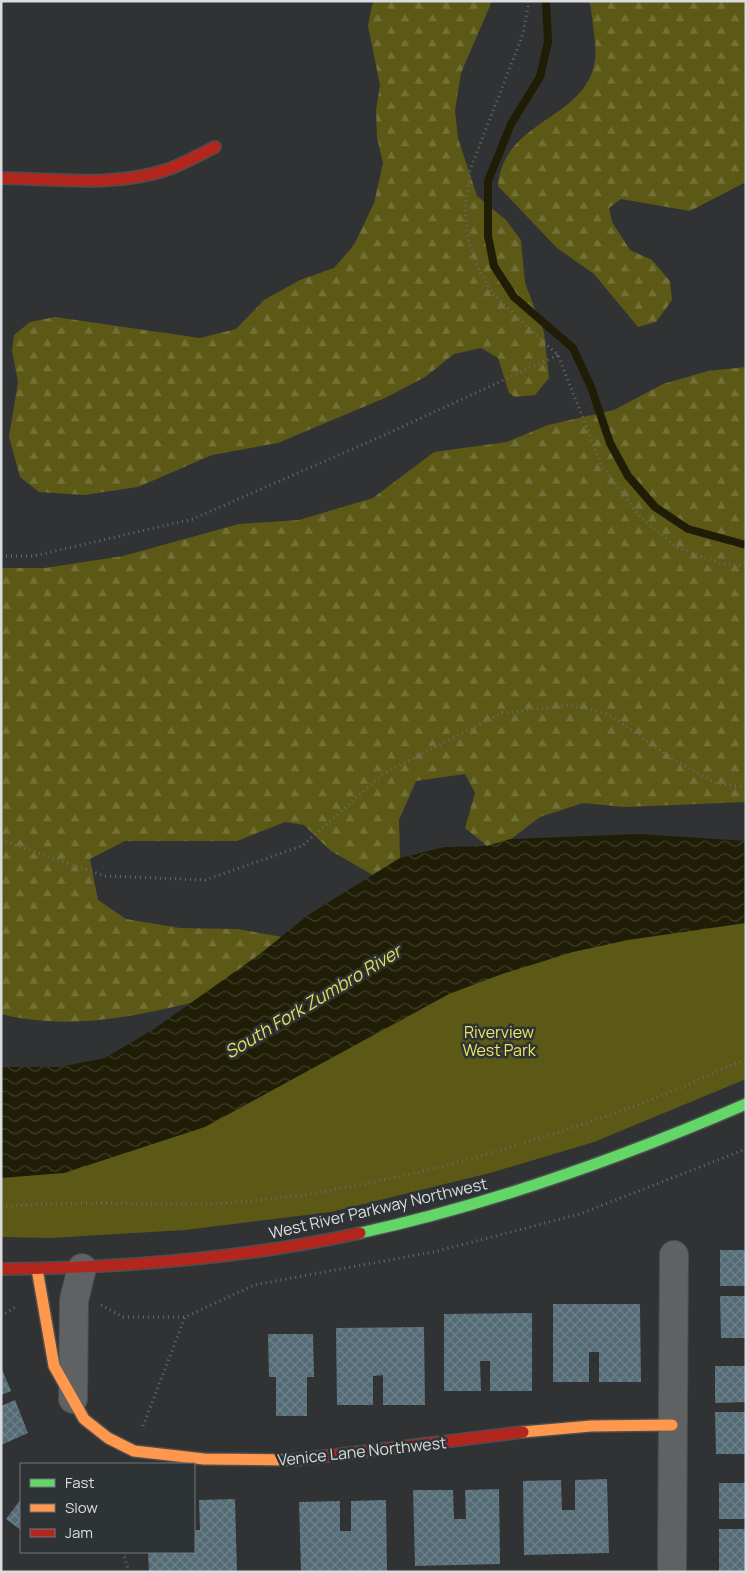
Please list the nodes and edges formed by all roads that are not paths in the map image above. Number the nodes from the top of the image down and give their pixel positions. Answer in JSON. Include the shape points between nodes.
{"nodes":[{"id":1,"x":215,"y":147,"type":"dead end"},
{"id":2,"x":1,"y":178,"type":"edge"},
{"id":3,"x":746,"y":1104,"type":"edge"},
{"id":4,"x":674,"y":1255,"type":"dead end"},
{"id":5,"x":82,"y":1268,"type":"junction"},
{"id":6,"x":1,"y":1269,"type":"edge"},
{"id":7,"x":37,"y":1269,"type":"junction"},
{"id":8,"x":73,"y":1399,"type":"junction"},
{"id":9,"x":672,"y":1425,"type":"junction"},
{"id":10,"x":672,"y":1571,"type":"edge"}],
"edges":[{"from":1,"to":2,"type":"street","via":[[178,166],[142,176]]},
{"from":3,"to":5,"type":"street","name":"West River Parkway Northwest","via":[[684,1132],[461,1210],[262,1252]]},
{"from":4,"to":9,"type":"street"},
{"from":5,"to":7,"type":"street","name":"West River Parkway Northwest"},
{"from":5,"to":8,"type":"street","via":[[74,1300]]},
{"from":6,"to":7,"type":"street","name":"West River Parkway Northwest"},
{"from":7,"to":8,"type":"street","name":"Venice Lane Northwest","via":[[54,1366]]},
{"from":8,"to":9,"type":"street","name":"Venice Lane Northwest","via":[[84,1419],[108,1438],[134,1452],[204,1459],[288,1461],[591,1426]]},
{"from":9,"to":10,"type":"street"}]}
